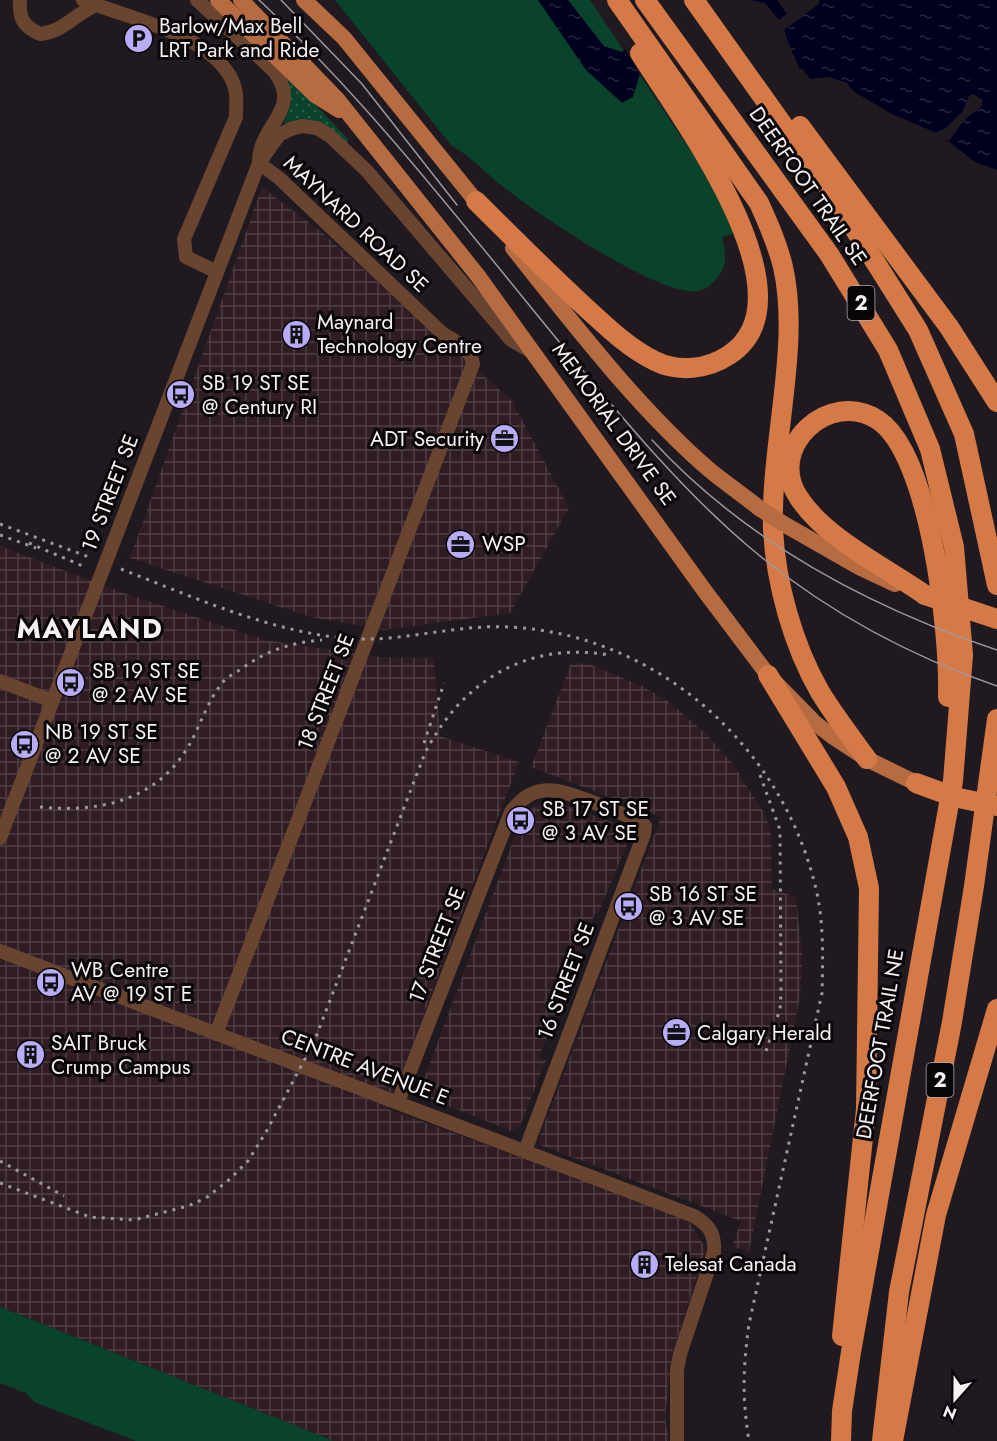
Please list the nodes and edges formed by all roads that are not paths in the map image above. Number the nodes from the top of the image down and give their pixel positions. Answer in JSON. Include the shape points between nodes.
{"nodes":[{"id":1,"x":20,"y":0,"type":"edge"},
{"id":2,"x":197,"y":0,"type":"edge"},
{"id":3,"x":218,"y":0,"type":"edge"},
{"id":4,"x":241,"y":0,"type":"edge"},
{"id":5,"x":304,"y":0,"type":"edge"},
{"id":6,"x":322,"y":0,"type":"edge"},
{"id":7,"x":608,"y":0,"type":"edge"},
{"id":8,"x":617,"y":0,"type":"edge"},
{"id":9,"x":645,"y":0,"type":"edge"},
{"id":10,"x":694,"y":0,"type":"edge"},
{"id":11,"x":705,"y":0,"type":"edge"},
{"id":12,"x":89,"y":2,"type":"edge"},
{"id":13,"x":344,"y":38,"type":"junction"},
{"id":14,"x":354,"y":120,"type":"junction"},
{"id":15,"x":259,"y":163,"type":"junction"},
{"id":16,"x":476,"y":201,"type":"junction"},
{"id":17,"x":217,"y":272,"type":"junction"},
{"id":18,"x":533,"y":352,"type":"junction"},
{"id":19,"x":473,"y":364,"type":"joint"},
{"id":20,"x":997,"y":402,"type":"edge"},
{"id":21,"x":997,"y":585,"type":"edge"},
{"id":22,"x":925,"y":595,"type":"junction"},
{"id":23,"x":997,"y":619,"type":"edge"},
{"id":24,"x":963,"y":655,"type":"joint"},
{"id":25,"x":768,"y":675,"type":"junction"},
{"id":26,"x":0,"y":681,"type":"edge"},
{"id":27,"x":52,"y":701,"type":"junction"},
{"id":28,"x":997,"y":719,"type":"edge"},
{"id":29,"x":867,"y":759,"type":"junction"},
{"id":30,"x":916,"y":783,"type":"joint"},
{"id":31,"x":954,"y":797,"type":"junction"},
{"id":32,"x":997,"y":797,"type":"edge"},
{"id":33,"x":997,"y":806,"type":"edge"},
{"id":34,"x":645,"y":826,"type":"joint"},
{"id":35,"x":0,"y":838,"type":"edge"},
{"id":36,"x":934,"y":879,"type":"junction"},
{"id":37,"x":0,"y":951,"type":"edge"},
{"id":38,"x":997,"y":1008,"type":"edge"},
{"id":39,"x":997,"y":1023,"type":"edge"},
{"id":40,"x":216,"y":1034,"type":"junction"},
{"id":41,"x":975,"y":1082,"type":"junction"},
{"id":42,"x":398,"y":1102,"type":"junction"},
{"id":43,"x":525,"y":1151,"type":"junction"},
{"id":44,"x":842,"y":1411,"type":"junction"},
{"id":45,"x":677,"y":1441,"type":"edge"},
{"id":46,"x":841,"y":1441,"type":"edge"},
{"id":47,"x":882,"y":1441,"type":"edge"},
{"id":48,"x":893,"y":1441,"type":"edge"}],
"edges":[{"from":1,"to":12,"type":"street","via":[[24,25],[40,34],[62,29]]},
{"from":2,"to":15,"type":"street","via":[[282,81],[284,107],[264,137]]},
{"from":3,"to":14,"type":"main road","via":[[315,95]]},
{"from":4,"to":14,"type":"main road","name":"MEMORIAL DRIVE SE"},
{"from":5,"to":13,"type":"main road","name":"MEMORIAL DRIVE SE"},
{"from":6,"to":13,"type":"main road"},
{"from":7,"to":16,"type":"highway","via":[[700,146],[738,219],[760,296],[755,324],[739,348],[716,362],[698,368],[663,365],[619,338]]},
{"from":8,"to":29,"type":"highway","via":[[759,203],[783,266],[788,310],[774,470],[773,531],[778,571],[808,670]]},
{"from":9,"to":24,"type":"highway","name":"DEERFOOT TRAIL SE","number":"2","via":[[829,254],[903,380],[930,449],[949,519],[960,589]]},
{"from":10,"to":21,"type":"highway","name":"DEERFOOT TRAIL SE","number":"2","via":[[837,201],[918,330],[964,434]]},
{"from":11,"to":20,"type":"highway","via":[[848,188],[968,355]]},
{"from":12,"to":17,"type":"street","via":[[200,45],[223,66],[232,81],[237,95],[236,117],[184,240],[186,257]]},
{"from":13,"to":16,"type":"main road","name":"MEMORIAL DRIVE SE"},
{"from":14,"to":18,"type":"main road","name":"MEMORIAL DRIVE SE"},
{"from":15,"to":17,"type":"street","name":"19 STREET SE"},
{"from":15,"to":18,"type":"street","via":[[279,135],[291,129],[316,128],[330,136],[367,171],[511,340]]},
{"from":15,"to":19,"type":"street","name":"MAYNARD ROAD SE","via":[[442,333],[466,349]]},
{"from":16,"to":22,"type":"main road","name":"MEMORIAL DRIVE SE","bridge":true,"via":[[567,316],[650,410],[711,471],[782,523],[858,567]]},
{"from":17,"to":27,"type":"street","name":"19 STREET SE"},
{"from":18,"to":25,"type":"main road","name":"MEMORIAL DRIVE SE"},
{"from":19,"to":40,"type":"street","name":"18 STREET SE"},
{"from":22,"to":23,"type":"highway","name":"MEMORIAL DRIVE SE","bridge":true},
{"from":22,"to":36,"type":"highway","via":[[828,528],[798,498],[788,464],[794,444],[814,421],[833,413],[852,412],[869,415],[884,425],[904,452],[927,522],[946,622],[949,674],[945,751],[933,833]]},
{"from":24,"to":36,"type":"highway","name":"DEERFOOT TRAIL NE","number":"2","via":[[953,781]]},
{"from":25,"to":29,"type":"main road","name":"MEMORIAL DRIVE SE","via":[[815,723]]},
{"from":25,"to":44,"type":"highway","via":[[836,787],[858,837],[869,888],[866,1109],[837,1378]]},
{"from":26,"to":27,"type":"street"},
{"from":27,"to":35,"type":"street","name":"19 STREET SE"},
{"from":28,"to":47,"type":"highway","number":"2","via":[[952,1022],[899,1292]]},
{"from":29,"to":30,"type":"main road","name":"MEMORIAL DRIVE SE"},
{"from":30,"to":31,"type":"highway","name":"MEMORIAL DRIVE SE","bridge":true},
{"from":31,"to":32,"type":"highway"},
{"from":31,"to":33,"type":"highway","name":"MEMORIAL DRIVE SE","bridge":true},
{"from":34,"to":42,"type":"street","name":"17 STREET SE","via":[[551,789],[526,795],[517,804],[507,820]]},
{"from":34,"to":43,"type":"street","name":"16 STREET SE"},
{"from":36,"to":44,"type":"highway","name":"DEERFOOT TRAIL NE","number":"2"},
{"from":37,"to":40,"type":"street","name":"CENTRE AVENUE E"},
{"from":38,"to":41,"type":"highway"},
{"from":39,"to":41,"type":"highway"},
{"from":40,"to":42,"type":"street","name":"CENTRE AVENUE E"},
{"from":41,"to":48,"type":"highway","via":[[936,1215]]},
{"from":42,"to":43,"type":"street","name":"CENTRE AVENUE E"},
{"from":43,"to":45,"type":"street","name":"CENTRE AVENUE E","via":[[694,1216],[711,1229],[714,1252],[677,1370]]},
{"from":44,"to":46,"type":"highway","name":"DEERFOOT TRAIL NE","number":"2"}]}
